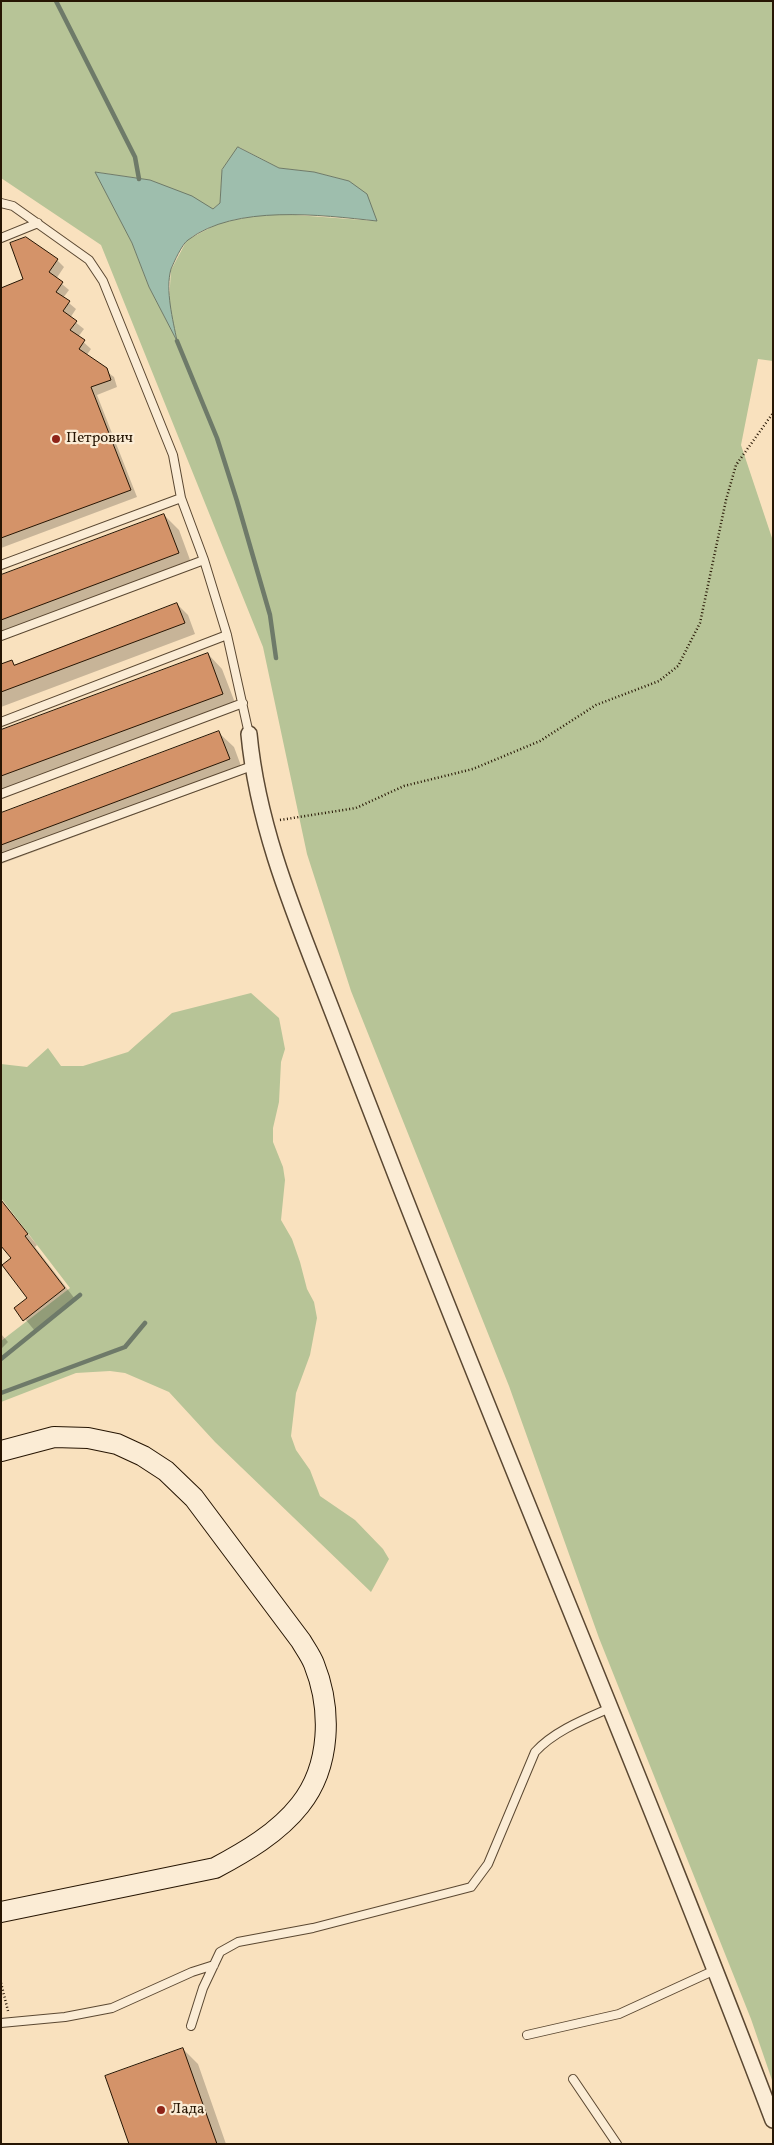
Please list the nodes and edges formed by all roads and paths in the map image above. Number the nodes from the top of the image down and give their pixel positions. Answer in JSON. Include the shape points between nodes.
{"nodes":[{"id":1,"x":1,"y":203,"type":"edge"},
{"id":2,"x":38,"y":223,"type":"junction"},
{"id":3,"x":1,"y":238,"type":"edge"},
{"id":4,"x":773,"y":414,"type":"edge"},
{"id":5,"x":181,"y":498,"type":"junction"},
{"id":6,"x":204,"y":560,"type":"junction"},
{"id":7,"x":1,"y":565,"type":"edge"},
{"id":8,"x":1,"y":636,"type":"edge"},
{"id":9,"x":227,"y":636,"type":"junction"},
{"id":10,"x":243,"y":703,"type":"junction"},
{"id":11,"x":1,"y":722,"type":"edge"},
{"id":12,"x":249,"y":734,"type":"joint"},
{"id":13,"x":252,"y":766,"type":"junction"},
{"id":14,"x":1,"y":794,"type":"edge"},
{"id":15,"x":264,"y":823,"type":"junction"},
{"id":16,"x":1,"y":858,"type":"edge"},
{"id":17,"x":1,"y":1451,"type":"edge"},
{"id":18,"x":610,"y":1708,"type":"junction"},
{"id":19,"x":1,"y":1912,"type":"edge"},
{"id":20,"x":214,"y":1965,"type":"junction"},
{"id":21,"x":715,"y":1970,"type":"junction"},
{"id":22,"x":1,"y":1983,"type":"edge"},
{"id":23,"x":7,"y":2001,"type":"dead end"},
{"id":24,"x":1,"y":2023,"type":"edge"},
{"id":25,"x":191,"y":2026,"type":"dead end"},
{"id":26,"x":527,"y":2035,"type":"dead end"},
{"id":27,"x":573,"y":2079,"type":"dead end"},
{"id":28,"x":773,"y":2120,"type":"edge"},
{"id":29,"x":616,"y":2144,"type":"edge"}],
"edges":[{"from":1,"to":2,"type":"lane","via":[[13,206]]},
{"from":2,"to":3,"type":"lane"},
{"from":2,"to":5,"type":"lane","via":[[89,260],[103,281],[173,455]]},
{"from":4,"to":15,"type":"path","via":[[736,465],[700,623],[678,666],[666,676],[596,704],[540,741],[473,768],[404,786],[356,808]]},
{"from":5,"to":6,"type":"lane"},
{"from":5,"to":7,"type":"lane"},
{"from":6,"to":8,"type":"lane"},
{"from":6,"to":9,"type":"lane"},
{"from":9,"to":10,"type":"lane"},
{"from":9,"to":11,"type":"lane"},
{"from":10,"to":12,"type":"lane"},
{"from":10,"to":14,"type":"lane"},
{"from":12,"to":13,"type":"street"},
{"from":13,"to":15,"type":"street"},
{"from":13,"to":16,"type":"lane"},
{"from":15,"to":18,"type":"street","via":[[295,916],[404,1195]]},
{"from":17,"to":19,"type":"street","via":[[54,1438],[88,1438],[117,1444],[166,1471],[194,1498],[310,1655],[321,1685],[326,1740],[316,1776],[300,1805],[276,1829],[244,1853],[215,1868]]},
{"from":18,"to":20,"type":"lane","via":[[544,1742],[535,1752],[488,1864],[471,1887],[313,1928],[238,1942],[220,1952]]},
{"from":18,"to":21,"type":"street"},
{"from":20,"to":24,"type":"lane","via":[[112,2008],[65,2017]]},
{"from":20,"to":25,"type":"lane"},
{"from":21,"to":26,"type":"lane","via":[[619,2014]]},
{"from":21,"to":28,"type":"street"},
{"from":22,"to":23,"type":"path"},
{"from":27,"to":29,"type":"lane"}]}
